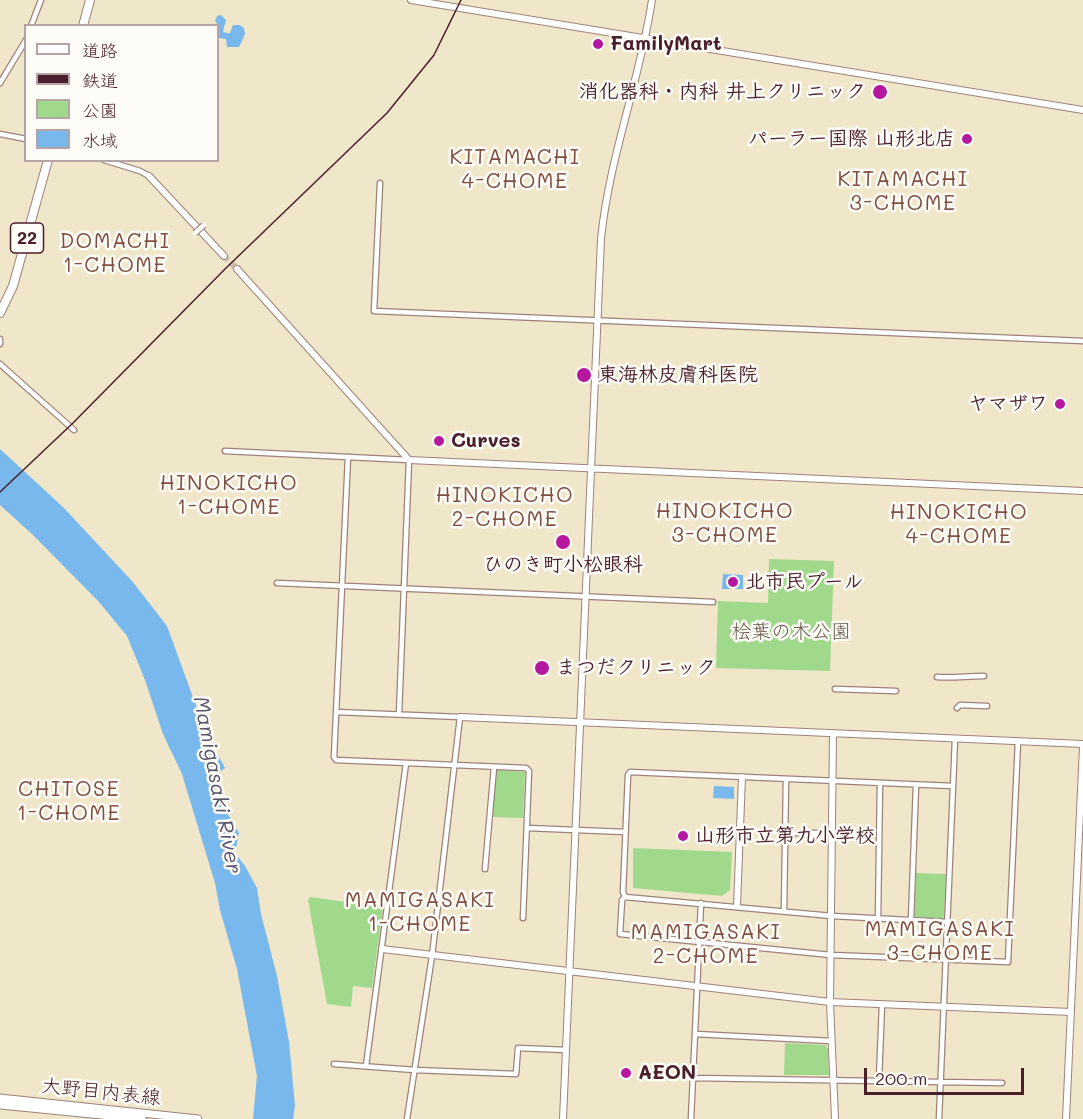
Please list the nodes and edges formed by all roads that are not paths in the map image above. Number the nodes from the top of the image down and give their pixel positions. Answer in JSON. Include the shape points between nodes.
{"nodes":[{"id":1,"x":41,"y":0,"type":"edge"},
{"id":2,"x":90,"y":0,"type":"edge"},
{"id":3,"x":411,"y":0,"type":"edge"},
{"id":4,"x":652,"y":0,"type":"edge"},
{"id":5,"x":33,"y":24,"type":"edge"},
{"id":6,"x":83,"y":24,"type":"edge"},
{"id":7,"x":646,"y":40,"type":"junction"},
{"id":8,"x":24,"y":43,"type":"edge"},
{"id":9,"x":0,"y":83,"type":"edge"},
{"id":10,"x":1083,"y":110,"type":"edge"},
{"id":11,"x":0,"y":134,"type":"edge"},
{"id":12,"x":24,"y":139,"type":"edge"},
{"id":13,"x":47,"y":162,"type":"edge"},
{"id":14,"x":111,"y":162,"type":"edge"},
{"id":15,"x":149,"y":176,"type":"joint"},
{"id":16,"x":380,"y":183,"type":"dead end"},
{"id":17,"x":204,"y":225,"type":"dead end"},
{"id":18,"x":195,"y":233,"type":"dead end"},
{"id":19,"x":224,"y":256,"type":"tunnel mouth"},
{"id":20,"x":237,"y":269,"type":"tunnel mouth"},
{"id":21,"x":0,"y":313,"type":"edge"},
{"id":22,"x":599,"y":322,"type":"junction"},
{"id":23,"x":1083,"y":341,"type":"edge"},
{"id":24,"x":0,"y":364,"type":"edge"},
{"id":25,"x":74,"y":430,"type":"dead end"},
{"id":26,"x":225,"y":451,"type":"dead end"},
{"id":27,"x":348,"y":457,"type":"junction"},
{"id":28,"x":409,"y":460,"type":"junction"},
{"id":29,"x":591,"y":469,"type":"junction"},
{"id":30,"x":1083,"y":491,"type":"edge"},
{"id":31,"x":277,"y":584,"type":"dead end"},
{"id":32,"x":342,"y":587,"type":"junction"},
{"id":33,"x":403,"y":590,"type":"junction"},
{"id":34,"x":585,"y":597,"type":"junction"},
{"id":35,"x":713,"y":602,"type":"dead end"},
{"id":36,"x":984,"y":676,"type":"dead end"},
{"id":37,"x":937,"y":677,"type":"dead end"},
{"id":38,"x":835,"y":689,"type":"dead end"},
{"id":39,"x":896,"y":691,"type":"dead end"},
{"id":40,"x":987,"y":706,"type":"dead end"},
{"id":41,"x":957,"y":708,"type":"dead end"},
{"id":42,"x":336,"y":712,"type":"junction"},
{"id":43,"x":399,"y":714,"type":"junction"},
{"id":44,"x":460,"y":717,"type":"junction"},
{"id":45,"x":580,"y":721,"type":"junction"},
{"id":46,"x":833,"y":734,"type":"junction"},
{"id":47,"x":955,"y":738,"type":"junction"},
{"id":48,"x":1018,"y":741,"type":"junction"},
{"id":49,"x":1083,"y":745,"type":"edge"},
{"id":50,"x":406,"y":763,"type":"junction"},
{"id":51,"x":454,"y":765,"type":"junction"},
{"id":52,"x":494,"y":767,"type":"junction"},
{"id":53,"x":742,"y":777,"type":"junction"},
{"id":54,"x":786,"y":779,"type":"junction"},
{"id":55,"x":832,"y":781,"type":"junction"},
{"id":56,"x":880,"y":783,"type":"junction"},
{"id":57,"x":916,"y":785,"type":"junction"},
{"id":58,"x":953,"y":786,"type":"junction"},
{"id":59,"x":527,"y":828,"type":"junction"},
{"id":60,"x":576,"y":830,"type":"junction"},
{"id":61,"x":625,"y":832,"type":"junction"},
{"id":62,"x":785,"y":833,"type":"junction"},
{"id":63,"x":832,"y":833,"type":"junction"},
{"id":64,"x":485,"y":869,"type":"dead end"},
{"id":65,"x":625,"y":897,"type":"junction"},
{"id":66,"x":701,"y":903,"type":"junction"},
{"id":67,"x":737,"y":906,"type":"junction"},
{"id":68,"x":784,"y":911,"type":"junction"},
{"id":69,"x":832,"y":916,"type":"junction"},
{"id":70,"x":523,"y":918,"type":"dead end"},
{"id":71,"x":878,"y":919,"type":"junction"},
{"id":72,"x":911,"y":920,"type":"junction"},
{"id":73,"x":947,"y":922,"type":"junction"},
{"id":74,"x":700,"y":942,"type":"junction"},
{"id":75,"x":382,"y":950,"type":"junction"},
{"id":76,"x":831,"y":955,"type":"junction"},
{"id":77,"x":432,"y":956,"type":"junction"},
{"id":78,"x":946,"y":960,"type":"junction"},
{"id":79,"x":569,"y":971,"type":"junction"},
{"id":80,"x":697,"y":986,"type":"junction"},
{"id":81,"x":830,"y":1002,"type":"junction"},
{"id":82,"x":882,"y":1004,"type":"junction"},
{"id":83,"x":944,"y":1006,"type":"junction"},
{"id":84,"x":1071,"y":1012,"type":"junction"},
{"id":85,"x":695,"y":1034,"type":"junction"},
{"id":86,"x":831,"y":1041,"type":"junction"},
{"id":87,"x":567,"y":1050,"type":"junction"},
{"id":88,"x":334,"y":1064,"type":"dead end"},
{"id":89,"x":366,"y":1066,"type":"junction"},
{"id":90,"x":415,"y":1070,"type":"junction"},
{"id":91,"x":693,"y":1078,"type":"junction"},
{"id":92,"x":833,"y":1079,"type":"junction"},
{"id":93,"x":879,"y":1080,"type":"junction"},
{"id":94,"x":941,"y":1081,"type":"junction"},
{"id":95,"x":1002,"y":1083,"type":"dead end"},
{"id":96,"x":0,"y":1098,"type":"edge"},
{"id":97,"x":0,"y":1105,"type":"edge"},
{"id":98,"x":142,"y":1119,"type":"edge"},
{"id":99,"x":198,"y":1119,"type":"edge"},
{"id":100,"x":407,"y":1119,"type":"edge"},
{"id":101,"x":563,"y":1119,"type":"edge"},
{"id":102,"x":691,"y":1119,"type":"edge"},
{"id":103,"x":835,"y":1119,"type":"edge"},
{"id":104,"x":939,"y":1119,"type":"edge"},
{"id":105,"x":1066,"y":1119,"type":"edge"}],
"edges":[{"from":1,"to":5,"type":"street"},
{"from":2,"to":6,"type":"main road"},
{"from":3,"to":7,"type":"street"},
{"from":4,"to":7,"type":"street"},
{"from":7,"to":10,"type":"street"},
{"from":7,"to":22,"type":"street","via":[[604,209]]},
{"from":8,"to":9,"type":"street"},
{"from":11,"to":12,"type":"street"},
{"from":13,"to":21,"type":"main road","number":"22","via":[[14,286]]},
{"from":14,"to":15,"type":"street"},
{"from":15,"to":19,"type":"street"},
{"from":16,"to":22,"type":"street","via":[[374,311]]},
{"from":17,"to":18,"type":"street","bridge":true},
{"from":20,"to":28,"type":"street"},
{"from":22,"to":23,"type":"street"},
{"from":22,"to":29,"type":"street"},
{"from":24,"to":25,"type":"street"},
{"from":26,"to":27,"type":"street"},
{"from":27,"to":28,"type":"street"},
{"from":27,"to":32,"type":"street"},
{"from":28,"to":29,"type":"street"},
{"from":28,"to":33,"type":"street"},
{"from":29,"to":30,"type":"street"},
{"from":29,"to":34,"type":"street"},
{"from":31,"to":32,"type":"street"},
{"from":32,"to":33,"type":"street"},
{"from":32,"to":42,"type":"street"},
{"from":33,"to":34,"type":"street"},
{"from":33,"to":43,"type":"street"},
{"from":34,"to":35,"type":"street"},
{"from":34,"to":45,"type":"street"},
{"from":36,"to":37,"type":"street"},
{"from":38,"to":39,"type":"street"},
{"from":40,"to":41,"type":"street"},
{"from":42,"to":43,"type":"street"},
{"from":42,"to":50,"type":"street","via":[[336,760]]},
{"from":43,"to":44,"type":"street"},
{"from":44,"to":45,"type":"street"},
{"from":44,"to":51,"type":"street"},
{"from":45,"to":46,"type":"street"},
{"from":45,"to":60,"type":"street"},
{"from":46,"to":47,"type":"street"},
{"from":46,"to":55,"type":"street"},
{"from":47,"to":48,"type":"street"},
{"from":47,"to":58,"type":"street"},
{"from":48,"to":49,"type":"street"},
{"from":48,"to":78,"type":"street","via":[[1008,962]]},
{"from":49,"to":84,"type":"street"},
{"from":50,"to":51,"type":"street"},
{"from":50,"to":75,"type":"street"},
{"from":51,"to":52,"type":"street"},
{"from":51,"to":77,"type":"street"},
{"from":52,"to":59,"type":"street","via":[[529,771]]},
{"from":52,"to":64,"type":"street"},
{"from":53,"to":54,"type":"street"},
{"from":53,"to":61,"type":"street","via":[[630,772]]},
{"from":53,"to":67,"type":"street"},
{"from":54,"to":55,"type":"street"},
{"from":54,"to":62,"type":"street"},
{"from":55,"to":56,"type":"street"},
{"from":55,"to":63,"type":"street"},
{"from":56,"to":57,"type":"street"},
{"from":56,"to":71,"type":"street"},
{"from":57,"to":58,"type":"street"},
{"from":57,"to":72,"type":"street"},
{"from":58,"to":73,"type":"street"},
{"from":59,"to":60,"type":"street"},
{"from":59,"to":70,"type":"street"},
{"from":60,"to":61,"type":"street"},
{"from":60,"to":79,"type":"street"},
{"from":61,"to":65,"type":"street"},
{"from":62,"to":63,"type":"street"},
{"from":62,"to":68,"type":"street"},
{"from":63,"to":69,"type":"street"},
{"from":65,"to":66,"type":"street"},
{"from":65,"to":74,"type":"street","via":[[620,934]]},
{"from":66,"to":67,"type":"street"},
{"from":66,"to":74,"type":"street"},
{"from":67,"to":68,"type":"street"},
{"from":68,"to":69,"type":"street"},
{"from":69,"to":71,"type":"street"},
{"from":69,"to":76,"type":"street"},
{"from":71,"to":72,"type":"street"},
{"from":72,"to":73,"type":"street"},
{"from":73,"to":78,"type":"street"},
{"from":74,"to":76,"type":"street"},
{"from":74,"to":80,"type":"street"},
{"from":75,"to":77,"type":"street"},
{"from":75,"to":89,"type":"street"},
{"from":76,"to":78,"type":"street"},
{"from":76,"to":81,"type":"street"},
{"from":77,"to":79,"type":"street"},
{"from":77,"to":90,"type":"street"},
{"from":78,"to":83,"type":"street"},
{"from":79,"to":80,"type":"street"},
{"from":79,"to":87,"type":"street"},
{"from":80,"to":81,"type":"street"},
{"from":80,"to":85,"type":"street"},
{"from":81,"to":82,"type":"street"},
{"from":81,"to":86,"type":"street"},
{"from":82,"to":83,"type":"street"},
{"from":82,"to":93,"type":"street"},
{"from":83,"to":84,"type":"street"},
{"from":83,"to":94,"type":"street"},
{"from":84,"to":105,"type":"street"},
{"from":85,"to":86,"type":"street"},
{"from":85,"to":91,"type":"street"},
{"from":86,"to":92,"type":"street"},
{"from":87,"to":90,"type":"street","via":[[518,1048],[516,1074]]},
{"from":87,"to":101,"type":"street"},
{"from":88,"to":89,"type":"street"},
{"from":89,"to":90,"type":"street"},
{"from":90,"to":100,"type":"street"},
{"from":91,"to":92,"type":"street"},
{"from":91,"to":102,"type":"street"},
{"from":92,"to":93,"type":"street"},
{"from":92,"to":103,"type":"street"},
{"from":93,"to":94,"type":"street"},
{"from":94,"to":95,"type":"street"},
{"from":94,"to":104,"type":"street"},
{"from":96,"to":99,"type":"main road","name":"大野目内表線"},
{"from":97,"to":98,"type":"main road","name":"大野目内表線"}]}
